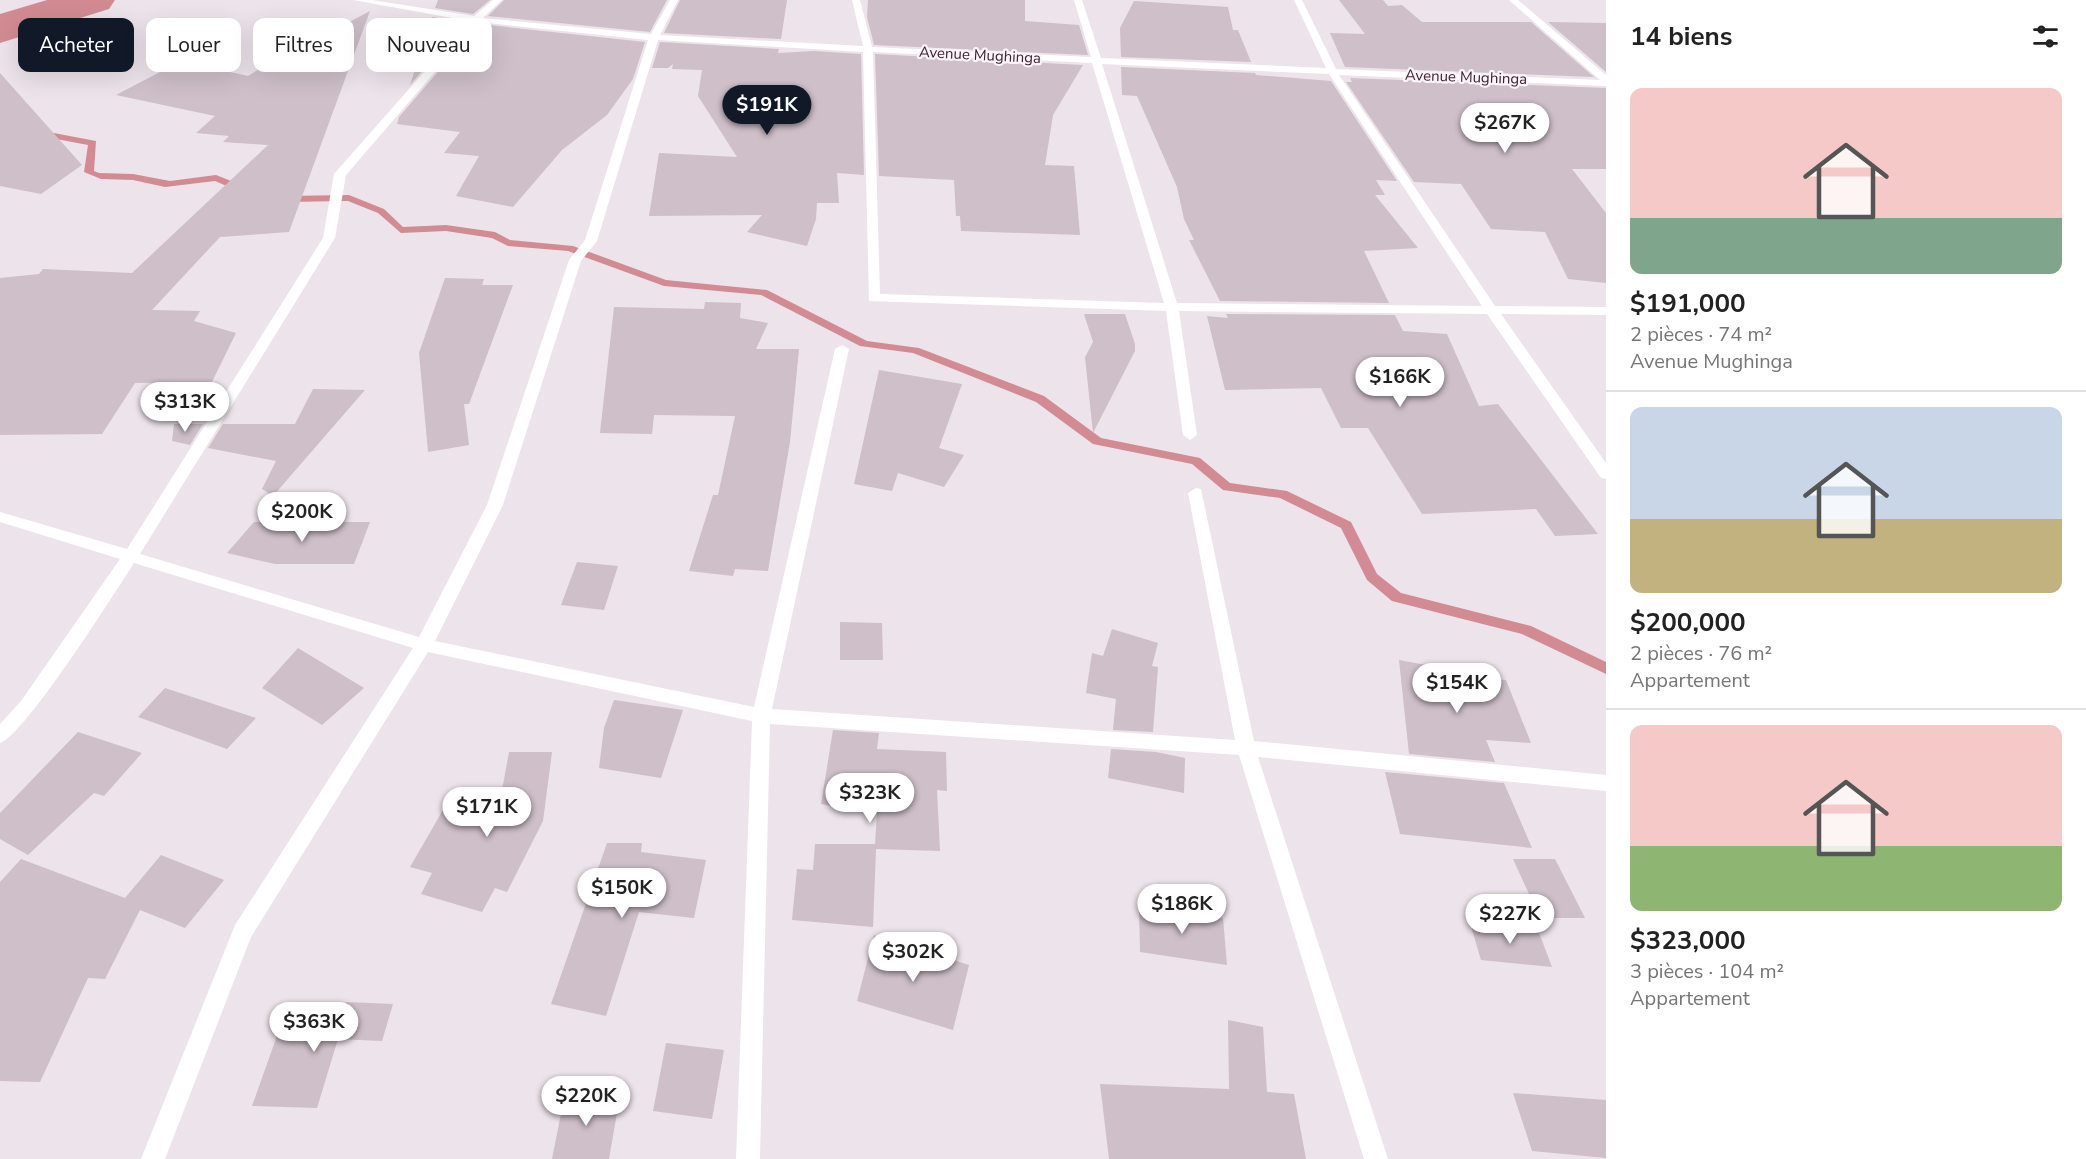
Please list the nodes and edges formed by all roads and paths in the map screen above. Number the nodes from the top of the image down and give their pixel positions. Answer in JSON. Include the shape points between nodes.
{"nodes":[{"id":1,"x":357,"y":0,"type":"edge"},
{"id":2,"x":498,"y":0,"type":"edge"},
{"id":3,"x":674,"y":0,"type":"edge"},
{"id":4,"x":856,"y":0,"type":"edge"},
{"id":5,"x":1077,"y":0,"type":"edge"},
{"id":6,"x":1298,"y":0,"type":"edge"},
{"id":7,"x":1513,"y":0,"type":"edge"},
{"id":8,"x":470,"y":18,"type":"edge"},
{"id":9,"x":477,"y":18,"type":"edge"},
{"id":10,"x":492,"y":21,"type":"edge"},
{"id":11,"x":654,"y":38,"type":"junction"},
{"id":12,"x":868,"y":49,"type":"junction"},
{"id":13,"x":1095,"y":60,"type":"junction"},
{"id":14,"x":429,"y":72,"type":"edge"},
{"id":15,"x":1333,"y":73,"type":"junction"},
{"id":16,"x":1606,"y":81,"type":"edge"},
{"id":17,"x":1172,"y":307,"type":"junction"},
{"id":18,"x":1492,"y":311,"type":"junction"},
{"id":19,"x":1606,"y":311,"type":"edge"},
{"id":20,"x":843,"y":349,"type":"dead end"},
{"id":21,"x":1190,"y":435,"type":"dead end"},
{"id":22,"x":1606,"y":474,"type":"edge"},
{"id":23,"x":1196,"y":493,"type":"dead end"},
{"id":24,"x":0,"y":517,"type":"edge"},
{"id":25,"x":130,"y":557,"type":"junction"},
{"id":26,"x":424,"y":645,"type":"junction"},
{"id":27,"x":761,"y":716,"type":"junction"},
{"id":28,"x":0,"y":736,"type":"edge"},
{"id":29,"x":1246,"y":748,"type":"junction"},
{"id":30,"x":1606,"y":783,"type":"edge"},
{"id":31,"x":153,"y":1159,"type":"edge"},
{"id":32,"x":748,"y":1159,"type":"edge"},
{"id":33,"x":1376,"y":1159,"type":"edge"}],
"edges":[{"from":1,"to":8,"type":"street","name":"Avenue Mughinga"},
{"from":2,"to":9,"type":"street"},
{"from":3,"to":11,"type":"street"},
{"from":4,"to":12,"type":"street"},
{"from":5,"to":13,"type":"street"},
{"from":6,"to":15,"type":"street"},
{"from":7,"to":16,"type":"street"},
{"from":10,"to":11,"type":"street","name":"Avenue Mughinga"},
{"from":11,"to":12,"type":"street","name":"Avenue Mughinga"},
{"from":11,"to":26,"type":"street","via":[[591,241],[575,260],[495,505]]},
{"from":12,"to":13,"type":"street","name":"Avenue Mughinga"},
{"from":12,"to":17,"type":"street","via":[[874,298]]},
{"from":13,"to":15,"type":"street","name":"Avenue Mughinga"},
{"from":13,"to":17,"type":"street"},
{"from":14,"to":25,"type":"street","via":[[340,174],[329,238]]},
{"from":15,"to":16,"type":"street","name":"Avenue Mughinga"},
{"from":15,"to":18,"type":"street"},
{"from":17,"to":18,"type":"street"},
{"from":17,"to":21,"type":"street"},
{"from":18,"to":19,"type":"street"},
{"from":18,"to":22,"type":"street"},
{"from":20,"to":27,"type":"street"},
{"from":23,"to":29,"type":"street"},
{"from":24,"to":25,"type":"street"},
{"from":25,"to":26,"type":"street"},
{"from":25,"to":28,"type":"street","via":[[27,706]]},
{"from":26,"to":27,"type":"street"},
{"from":26,"to":31,"type":"street","via":[[242,932]]},
{"from":27,"to":29,"type":"street"},
{"from":27,"to":32,"type":"street"},
{"from":29,"to":30,"type":"street"},
{"from":29,"to":33,"type":"street"}]}
